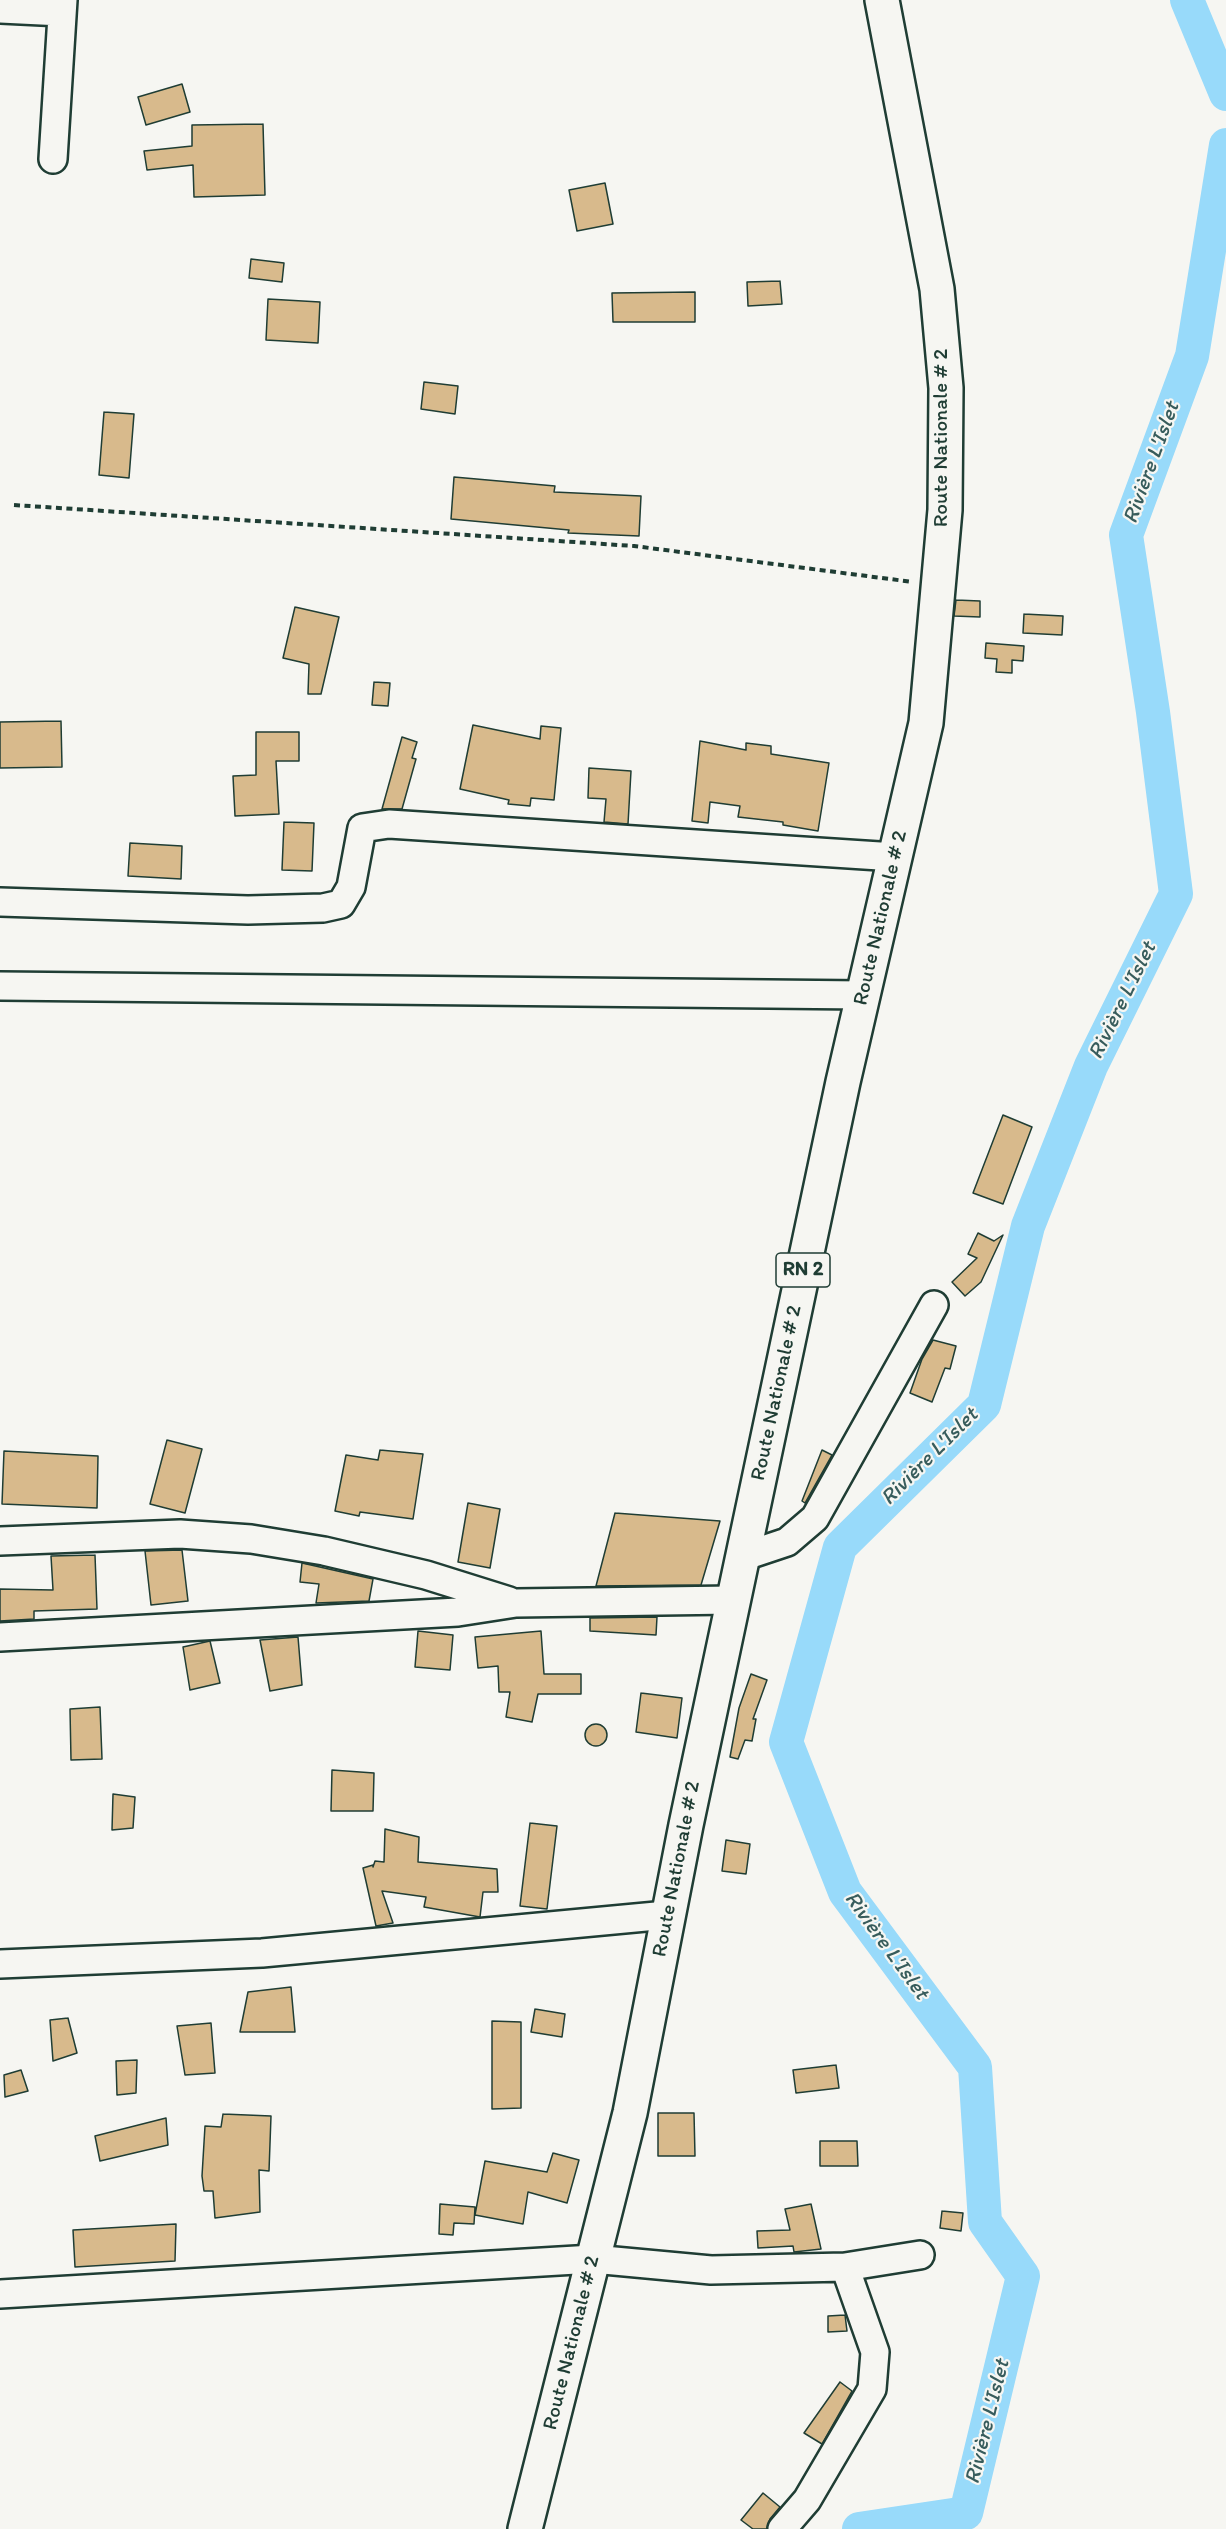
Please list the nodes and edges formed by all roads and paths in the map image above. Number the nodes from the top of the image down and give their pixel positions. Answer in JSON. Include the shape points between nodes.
{"nodes":[{"id":1,"x":882,"y":0,"type":"edge"},
{"id":2,"x":62,"y":6,"type":"edge"},
{"id":3,"x":0,"y":9,"type":"edge"},
{"id":4,"x":53,"y":159,"type":"dead end"},
{"id":5,"x":14,"y":505,"type":"dead end"},
{"id":6,"x":936,"y":585,"type":"junction"},
{"id":7,"x":896,"y":857,"type":"junction"},
{"id":8,"x":0,"y":902,"type":"edge"},
{"id":9,"x":0,"y":986,"type":"edge"},
{"id":10,"x":864,"y":995,"type":"junction"},
{"id":11,"x":934,"y":1305,"type":"dead end"},
{"id":12,"x":0,"y":1541,"type":"edge"},
{"id":13,"x":742,"y":1557,"type":"junction"},
{"id":14,"x":733,"y":1600,"type":"junction"},
{"id":15,"x":516,"y":1603,"type":"junction"},
{"id":16,"x":0,"y":1638,"type":"edge"},
{"id":17,"x":667,"y":1916,"type":"junction"},
{"id":18,"x":0,"y":1964,"type":"edge"},
{"id":19,"x":920,"y":2255,"type":"dead end"},
{"id":20,"x":593,"y":2259,"type":"junction"},
{"id":21,"x":845,"y":2267,"type":"junction"},
{"id":22,"x":0,"y":2294,"type":"edge"},
{"id":23,"x":525,"y":2529,"type":"edge"},
{"id":24,"x":782,"y":2529,"type":"edge"}],
"edges":[{"from":1,"to":6,"type":"main road","name":"Route Nationale # 2","number":"RN 2","via":[[937,289],[946,388],[945,510]]},
{"from":2,"to":3,"type":"street"},
{"from":2,"to":4,"type":"street"},
{"from":5,"to":6,"type":"path","via":[[634,546]]},
{"from":6,"to":7,"type":"main road","name":"Route Nationale # 2","number":"RN 2","via":[[926,723]]},
{"from":7,"to":8,"type":"street","via":[[389,824],[362,828],[351,887],[341,904],[323,908],[248,910]]},
{"from":7,"to":10,"type":"main road","name":"Route Nationale # 2","number":"RN 2"},
{"from":9,"to":10,"type":"street"},
{"from":10,"to":13,"type":"main road","name":"Route Nationale # 2","number":"RN 2"},
{"from":11,"to":13,"type":"street","via":[[815,1518],[787,1542]]},
{"from":12,"to":15,"type":"street","via":[[180,1534],[251,1539],[426,1575]]},
{"from":13,"to":14,"type":"main road","name":"Route Nationale # 2","number":"RN 2"},
{"from":14,"to":15,"type":"street"},
{"from":14,"to":17,"type":"main road","name":"Route Nationale # 2","number":"RN 2"},
{"from":15,"to":16,"type":"street","via":[[458,1612]]},
{"from":17,"to":18,"type":"street","via":[[262,1953]]},
{"from":17,"to":20,"type":"main road","name":"Route Nationale # 2","number":"RN 2","via":[[630,2113]]},
{"from":19,"to":21,"type":"street"},
{"from":20,"to":21,"type":"street","via":[[711,2270]]},
{"from":20,"to":22,"type":"street"},
{"from":20,"to":23,"type":"main road","name":"Route Nationale # 2","number":"RN 2"},
{"from":21,"to":24,"type":"street","via":[[874,2352],[872,2389],[807,2500]]}]}
